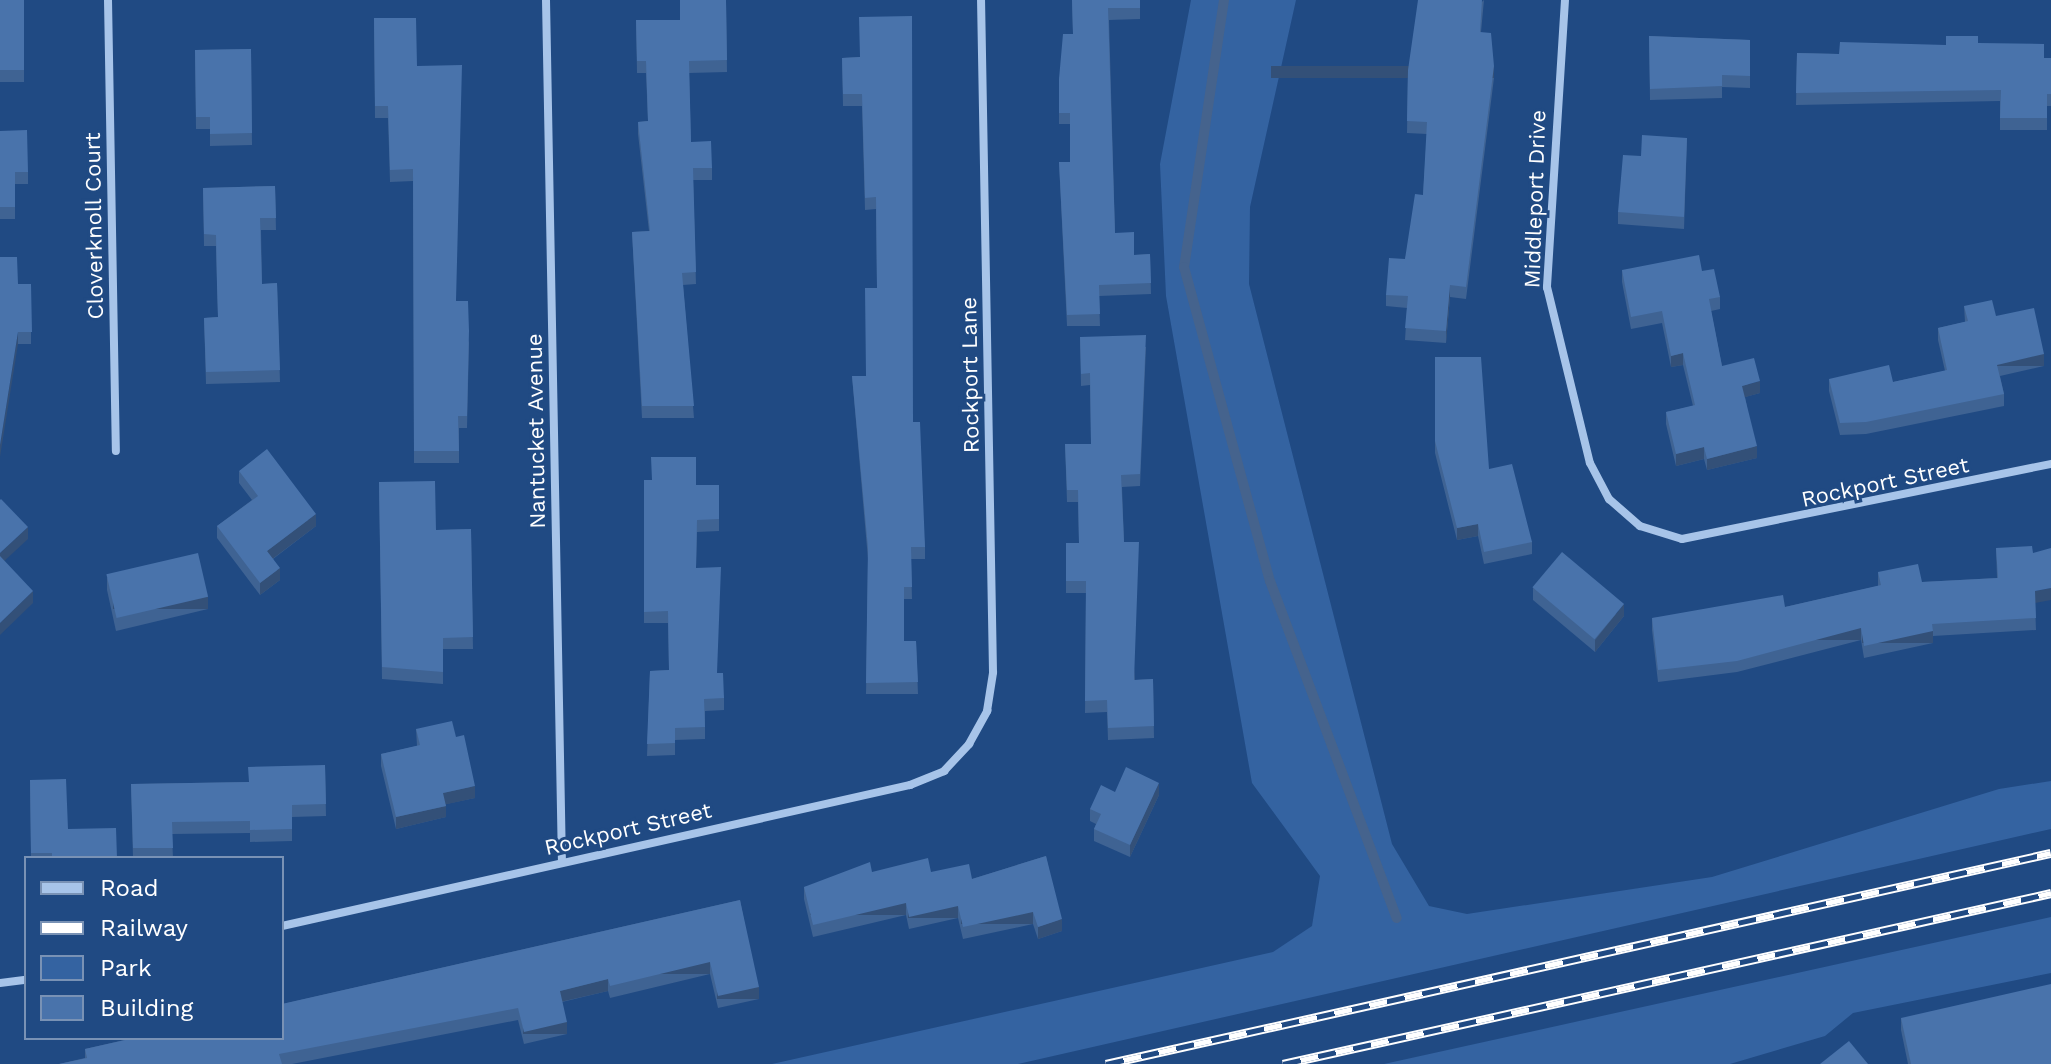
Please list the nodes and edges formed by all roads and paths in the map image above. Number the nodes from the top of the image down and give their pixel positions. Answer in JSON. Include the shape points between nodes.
{"nodes":[{"id":1,"x":108,"y":0,"type":"edge"},
{"id":2,"x":546,"y":0,"type":"edge"},
{"id":3,"x":981,"y":0,"type":"edge"},
{"id":4,"x":1565,"y":0,"type":"edge"},
{"id":5,"x":116,"y":451,"type":"dead end"},
{"id":6,"x":2051,"y":464,"type":"edge"},
{"id":7,"x":1727,"y":535,"type":"joint"},
{"id":8,"x":969,"y":744,"type":"joint"},
{"id":9,"x":562,"y":862,"type":"junction"},
{"id":10,"x":284,"y":926,"type":"edge"},
{"id":11,"x":24,"y":980,"type":"edge"},
{"id":12,"x":0,"y":983,"type":"edge"}],
"edges":[{"from":1,"to":5,"type":"street","name":"Cloverknoll Court"},
{"from":2,"to":9,"type":"street","name":"Nantucket Avenue"},
{"from":3,"to":8,"type":"street","name":"Rockport Lane","via":[[993,672],[987,711]]},
{"from":4,"to":7,"type":"street","name":"Middleport Drive","via":[[1547,287],[1590,463],[1609,499],[1640,526],[1682,539]]},
{"from":6,"to":7,"type":"street","name":"Rockport Street"},
{"from":8,"to":9,"type":"street","name":"Rockport Street","via":[[944,771],[910,785]]},
{"from":9,"to":10,"type":"street","name":"Rockport Street"},
{"from":11,"to":12,"type":"street"}]}
